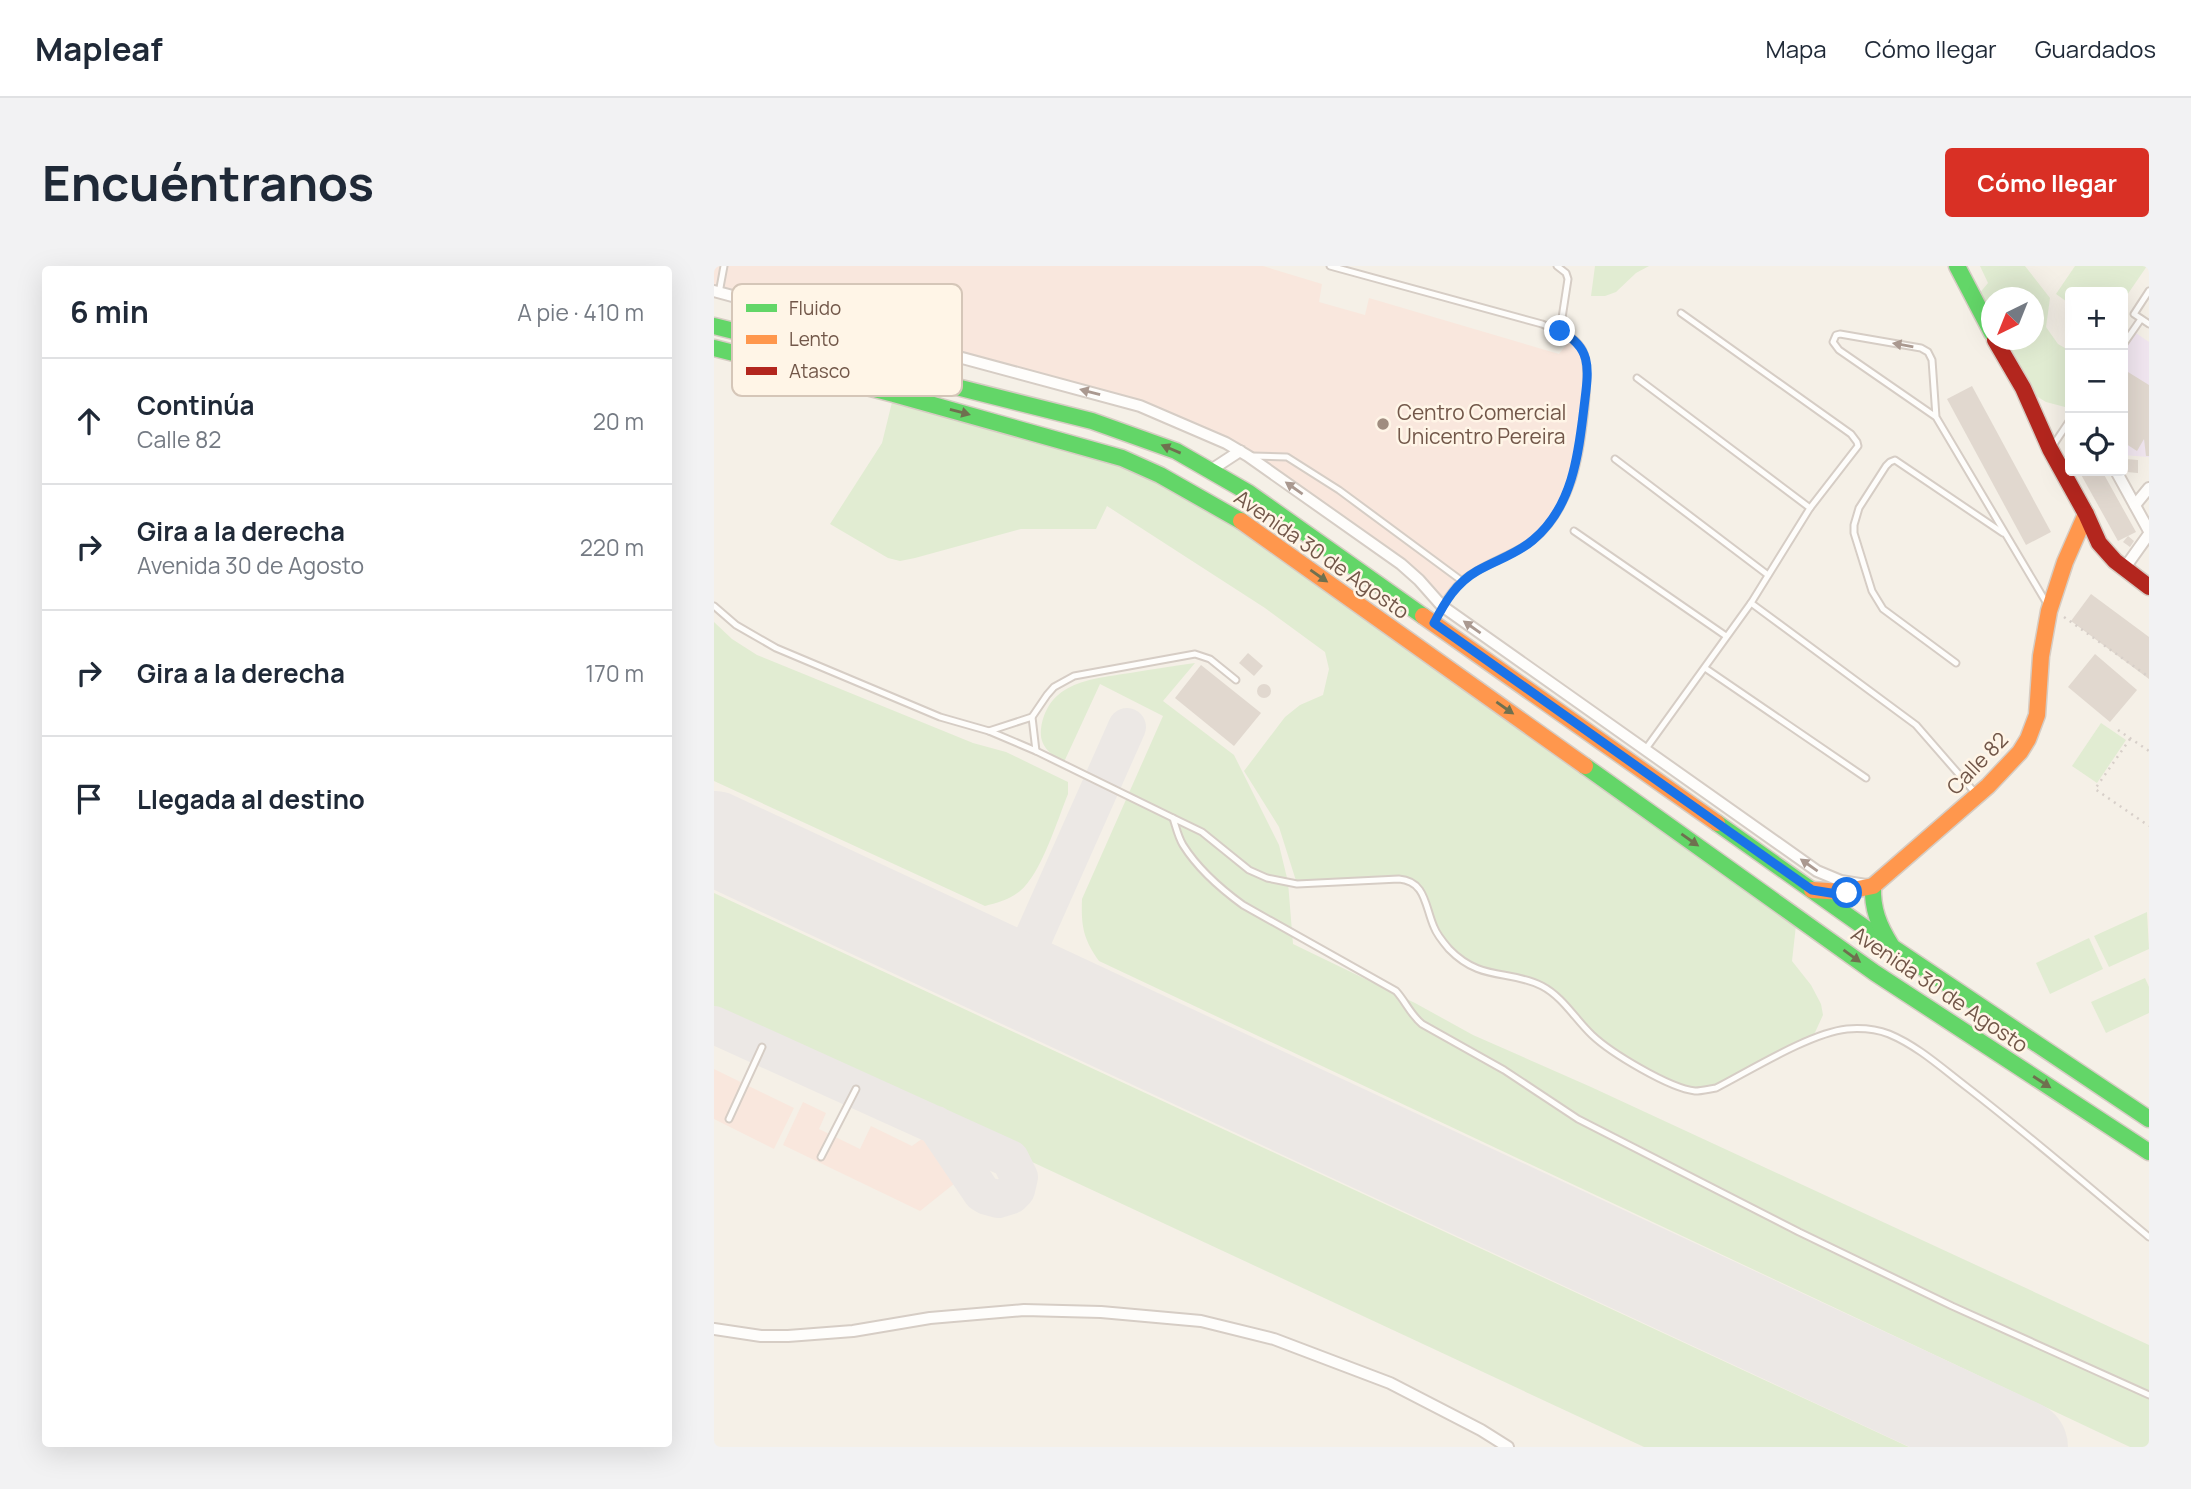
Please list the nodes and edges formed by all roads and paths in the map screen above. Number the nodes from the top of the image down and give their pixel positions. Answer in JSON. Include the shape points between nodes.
{"nodes":[{"id":1,"x":724,"y":266,"type":"edge"},
{"id":2,"x":1330,"y":266,"type":"edge"},
{"id":3,"x":1557,"y":266,"type":"edge"},
{"id":4,"x":1957,"y":266,"type":"edge"},
{"id":5,"x":2149,"y":291,"type":"edge"},
{"id":6,"x":717,"y":292,"type":"edge"},
{"id":7,"x":1981,"y":311,"type":"edge"},
{"id":8,"x":1681,"y":313,"type":"dead end"},
{"id":9,"x":2141,"y":319,"type":"junction"},
{"id":10,"x":2149,"y":324,"type":"edge"},
{"id":11,"x":714,"y":326,"type":"edge"},
{"id":12,"x":732,"y":331,"type":"edge"},
{"id":13,"x":1560,"y":331,"type":"junction"},
{"id":14,"x":2128,"y":338,"type":"edge"},
{"id":15,"x":714,"y":348,"type":"edge"},
{"id":16,"x":2001,"y":350,"type":"edge"},
{"id":17,"x":732,"y":353,"type":"edge"},
{"id":18,"x":962,"y":357,"type":"edge"},
{"id":19,"x":1637,"y":378,"type":"dead end"},
{"id":20,"x":962,"y":388,"type":"edge"},
{"id":21,"x":901,"y":396,"type":"edge"},
{"id":22,"x":1936,"y":417,"type":"junction"},
{"id":23,"x":2065,"y":427,"type":"edge"},
{"id":24,"x":2050,"y":449,"type":"junction"},
{"id":25,"x":1244,"y":453,"type":"junction"},
{"id":26,"x":1615,"y":459,"type":"dead end"},
{"id":27,"x":1212,"y":470,"type":"junction"},
{"id":28,"x":2119,"y":476,"type":"edge"},
{"id":29,"x":2149,"y":488,"type":"edge"},
{"id":30,"x":2135,"y":505,"type":"junction"},
{"id":31,"x":1811,"y":508,"type":"junction"},
{"id":32,"x":2086,"y":514,"type":"junction"},
{"id":33,"x":1574,"y":531,"type":"dead end"},
{"id":34,"x":2149,"y":533,"type":"edge"},
{"id":35,"x":2005,"y":534,"type":"junction"},
{"id":36,"x":2124,"y":569,"type":"junction"},
{"id":37,"x":1768,"y":575,"type":"junction"},
{"id":38,"x":1462,"y":581,"type":"junction"},
{"id":39,"x":2149,"y":587,"type":"edge"},
{"id":40,"x":1751,"y":603,"type":"junction"},
{"id":41,"x":714,"y":606,"type":"edge"},
{"id":42,"x":1443,"y":606,"type":"junction"},
{"id":43,"x":2049,"y":608,"type":"junction"},
{"id":44,"x":1434,"y":623,"type":"junction"},
{"id":45,"x":1726,"y":636,"type":"junction"},
{"id":46,"x":1956,"y":663,"type":"dead end"},
{"id":47,"x":1705,"y":668,"type":"junction"},
{"id":48,"x":2149,"y":677,"type":"edge"},
{"id":49,"x":1236,"y":680,"type":"dead end"},
{"id":50,"x":1032,"y":717,"type":"junction"},
{"id":51,"x":2118,"y":730,"type":"dead end"},
{"id":52,"x":989,"y":731,"type":"junction"},
{"id":53,"x":2130,"y":739,"type":"junction"},
{"id":54,"x":1645,"y":750,"type":"junction"},
{"id":55,"x":1037,"y":751,"type":"junction"},
{"id":56,"x":2149,"y":751,"type":"edge"},
{"id":57,"x":1866,"y":778,"type":"dead end"},
{"id":58,"x":1977,"y":795,"type":"junction"},
{"id":59,"x":1173,"y":818,"type":"junction"},
{"id":60,"x":2149,"y":826,"type":"edge"},
{"id":61,"x":1872,"y":886,"type":"junction"},
{"id":62,"x":1812,"y":890,"type":"junction"},
{"id":63,"x":1892,"y":947,"type":"junction"},
{"id":64,"x":762,"y":1047,"type":"dead end"},
{"id":65,"x":856,"y":1089,"type":"dead end"},
{"id":66,"x":729,"y":1119,"type":"dead end"},
{"id":67,"x":2149,"y":1119,"type":"edge"},
{"id":68,"x":2149,"y":1152,"type":"edge"},
{"id":69,"x":821,"y":1157,"type":"dead end"},
{"id":70,"x":2149,"y":1237,"type":"edge"},
{"id":71,"x":714,"y":1329,"type":"edge"},
{"id":72,"x":2149,"y":1395,"type":"edge"},
{"id":73,"x":1508,"y":1447,"type":"edge"}],
"edges":[{"from":1,"to":6,"type":"lane"},
{"from":2,"to":13,"type":"lane"},
{"from":3,"to":13,"type":"lane","via":[[1568,279]]},
{"from":4,"to":7,"type":"main road"},
{"from":5,"to":9,"type":"lane","via":[[2134,314]]},
{"from":8,"to":31,"type":"lane","via":[[1855,438],[1857,449]]},
{"from":9,"to":10,"type":"lane"},
{"from":9,"to":14,"type":"lane"},
{"from":12,"to":11,"type":"main road","name":"Avenida 30 de Agosto","one_way":true},
{"from":13,"to":38,"type":"lane","via":[[1579,344],[1586,363],[1579,455],[1572,481],[1555,515],[1533,540]]},
{"from":15,"to":17,"type":"main road","name":"Avenida 30 de Agosto","one_way":true},
{"from":16,"to":24,"type":"main road"},
{"from":25,"to":18,"type":"street","one_way":true,"via":[[1140,405]]},
{"from":19,"to":31,"type":"lane"},
{"from":27,"to":20,"type":"main road","name":"Avenida 30 de Agosto","one_way":true,"via":[[1176,451],[1092,421]]},
{"from":21,"to":68,"type":"main road","name":"Avenida 30 de Agosto","one_way":true,"via":[[1122,458],[1234,516],[1875,974]]},
{"from":22,"to":22,"type":"lane","one_way":true,"via":[[1928,352],[1836,335],[1833,342],[1839,350]]},
{"from":22,"to":35,"type":"lane"},
{"from":23,"to":24,"type":"lane"},
{"from":24,"to":32,"type":"main road"},
{"from":25,"to":27,"type":"street"},
{"from":25,"to":38,"type":"lane","via":[[1287,457]]},
{"from":42,"to":25,"type":"street","one_way":true,"via":[[1401,564]]},
{"from":26,"to":37,"type":"lane"},
{"from":27,"to":44,"type":"main road","name":"Avenida 30 de Agosto"},
{"from":28,"to":30,"type":"street"},
{"from":29,"to":30,"type":"street"},
{"from":30,"to":34,"type":"street"},
{"from":31,"to":37,"type":"lane"},
{"from":32,"to":36,"type":"main road","via":[[2099,543]]},
{"from":32,"to":43,"type":"main road","name":"Calle 82"},
{"from":33,"to":45,"type":"lane"},
{"from":34,"to":36,"type":"street"},
{"from":35,"to":43,"type":"lane"},
{"from":35,"to":46,"type":"lane","via":[[1895,460],[1886,466],[1855,517],[1854,533],[1880,605]]},
{"from":36,"to":39,"type":"main road"},
{"from":37,"to":40,"type":"lane"},
{"from":38,"to":42,"type":"lane"},
{"from":40,"to":45,"type":"lane"},
{"from":40,"to":58,"type":"lane","via":[[1916,725]]},
{"from":41,"to":52,"type":"lane","via":[[776,648],[940,717]]},
{"from":42,"to":44,"type":"street"},
{"from":54,"to":42,"type":"street","one_way":true},
{"from":43,"to":48,"type":"path"},
{"from":43,"to":58,"type":"main road","name":"Calle 82","via":[[2034,726],[2022,750]]},
{"from":44,"to":62,"type":"main road","name":"Avenida 30 de Agosto"},
{"from":45,"to":47,"type":"lane"},
{"from":47,"to":54,"type":"lane"},
{"from":47,"to":57,"type":"lane"},
{"from":49,"to":50,"type":"lane","via":[[1210,659],[1195,654],[1074,676],[1055,687]]},
{"from":50,"to":52,"type":"lane"},
{"from":50,"to":55,"type":"lane"},
{"from":51,"to":53,"type":"path"},
{"from":52,"to":55,"type":"lane"},
{"from":53,"to":56,"type":"path"},
{"from":53,"to":60,"type":"path","via":[[2095,789]]},
{"from":61,"to":54,"type":"street","one_way":true,"via":[[1817,871]]},
{"from":55,"to":59,"type":"lane"},
{"from":58,"to":61,"type":"main road","name":"Calle 82"},
{"from":59,"to":70,"type":"lane","via":[[1202,832],[1249,870],[1274,880],[1297,884],[1399,879],[1414,883],[1424,895],[1438,935],[1466,963],[1545,988],[1608,1049],[1685,1088],[1716,1088],[1833,1031],[1887,1034],[1923,1054],[2022,1129]]},
{"from":59,"to":72,"type":"lane","via":[[1182,844],[1242,905],[1396,991],[1422,1024],[1578,1119],[1952,1306]]},
{"from":61,"to":62,"type":"main road","name":"Calle 82","via":[[1837,894]]},
{"from":61,"to":63,"type":"main road","via":[[1874,912]]},
{"from":62,"to":63,"type":"main road","name":"Avenida 30 de Agosto"},
{"from":63,"to":67,"type":"main road","name":"Avenida 30 de Agosto"},
{"from":64,"to":66,"type":"lane"},
{"from":65,"to":69,"type":"lane"},
{"from":71,"to":73,"type":"street","via":[[788,1336],[1024,1310],[1201,1321],[1274,1339],[1390,1383]]}]}
